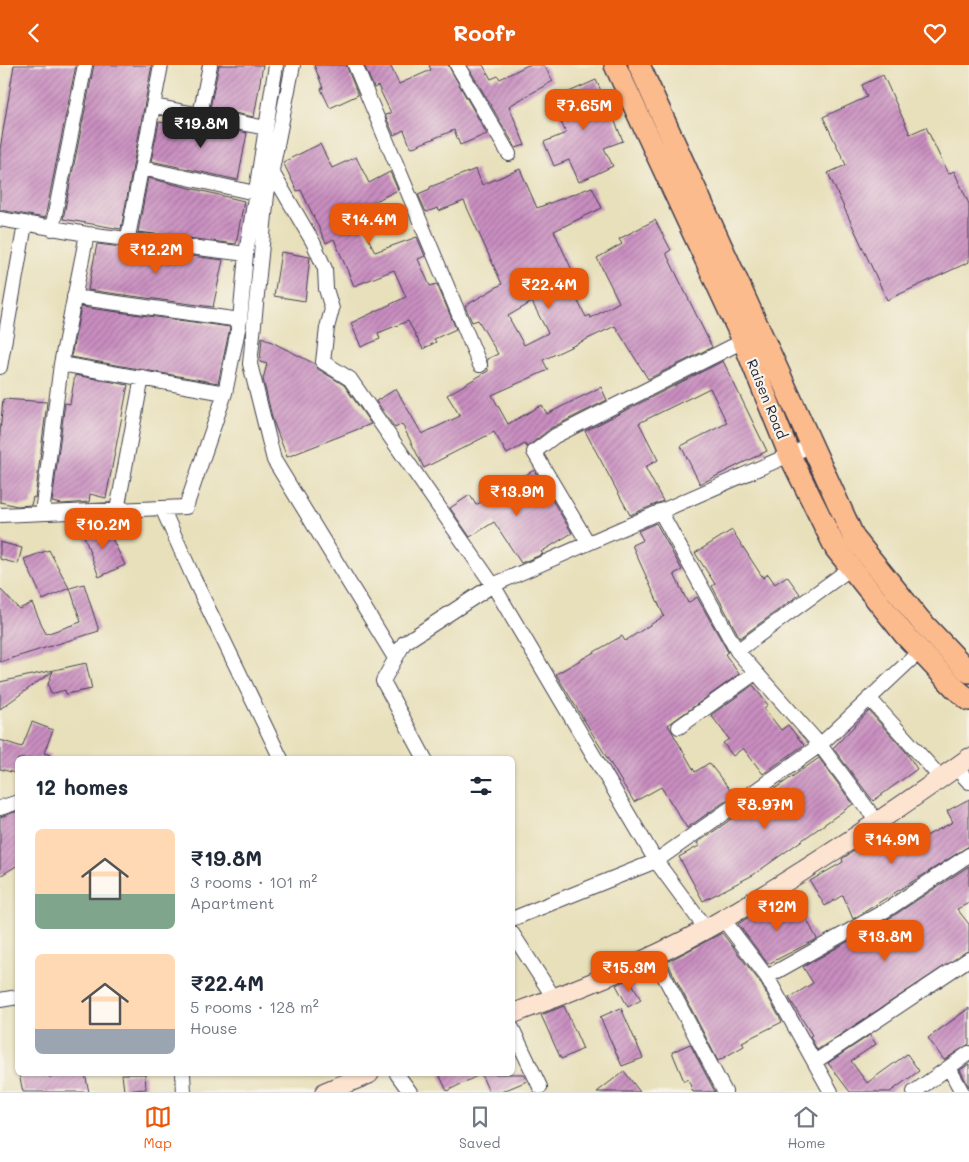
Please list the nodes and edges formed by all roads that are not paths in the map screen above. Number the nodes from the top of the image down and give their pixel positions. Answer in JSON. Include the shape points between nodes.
{"nodes":[{"id":1,"x":85,"y":65,"type":"edge"},
{"id":2,"x":161,"y":65,"type":"edge"},
{"id":3,"x":210,"y":65,"type":"edge"},
{"id":4,"x":276,"y":65,"type":"edge"},
{"id":5,"x":293,"y":65,"type":"edge"},
{"id":6,"x":355,"y":65,"type":"edge"},
{"id":7,"x":457,"y":65,"type":"edge"},
{"id":8,"x":616,"y":65,"type":"edge"},
{"id":9,"x":638,"y":65,"type":"edge"},
{"id":10,"x":154,"y":106,"type":"junction"},
{"id":11,"x":200,"y":115,"type":"junction"},
{"id":12,"x":266,"y":128,"type":"junction"},
{"id":13,"x":509,"y":154,"type":"dead end"},
{"id":14,"x":142,"y":169,"type":"junction"},
{"id":15,"x":272,"y":172,"type":"junction"},
{"id":16,"x":255,"y":193,"type":"junction"},
{"id":17,"x":0,"y":219,"type":"edge"},
{"id":18,"x":26,"y":224,"type":"junction"},
{"id":19,"x":52,"y":229,"type":"junction"},
{"id":20,"x":86,"y":234,"type":"junction"},
{"id":21,"x":128,"y":237,"type":"junction"},
{"id":22,"x":246,"y":254,"type":"junction"},
{"id":23,"x":74,"y":297,"type":"junction"},
{"id":24,"x":5,"y":311,"type":"edge"},
{"id":25,"x":240,"y":320,"type":"junction"},
{"id":26,"x":752,"y":336,"type":"junction"},
{"id":27,"x":61,"y":364,"type":"junction"},
{"id":28,"x":480,"y":365,"type":"dead end"},
{"id":29,"x":0,"y":367,"type":"edge"},
{"id":30,"x":142,"y":377,"type":"junction"},
{"id":31,"x":224,"y":393,"type":"junction"},
{"id":32,"x":812,"y":445,"type":"junction"},
{"id":33,"x":790,"y":456,"type":"junction"},
{"id":34,"x":162,"y":508,"type":"junction"},
{"id":35,"x":116,"y":510,"type":"junction"},
{"id":36,"x":660,"y":511,"type":"junction"},
{"id":37,"x":42,"y":513,"type":"junction"},
{"id":38,"x":0,"y":515,"type":"edge"},
{"id":39,"x":588,"y":543,"type":"junction"},
{"id":40,"x":851,"y":568,"type":"junction"},
{"id":41,"x":493,"y":585,"type":"junction"},
{"id":42,"x":738,"y":651,"type":"junction"},
{"id":43,"x":920,"y":651,"type":"junction"},
{"id":44,"x":395,"y":658,"type":"junction"},
{"id":45,"x":969,"y":672,"type":"edge"},
{"id":46,"x":755,"y":673,"type":"junction"},
{"id":47,"x":869,"y":698,"type":"junction"},
{"id":48,"x":969,"y":700,"type":"edge"},
{"id":49,"x":679,"y":727,"type":"dead end"},
{"id":50,"x":820,"y":745,"type":"junction"},
{"id":51,"x":281,"y":756,"type":"edge"},
{"id":52,"x":424,"y":756,"type":"edge"},
{"id":53,"x":955,"y":768,"type":"edge"},
{"id":54,"x":969,"y":782,"type":"edge"},
{"id":55,"x":15,"y":803,"type":"edge"},
{"id":56,"x":0,"y":809,"type":"edge"},
{"id":57,"x":878,"y":823,"type":"junction"},
{"id":58,"x":969,"y":855,"type":"edge"},
{"id":59,"x":656,"y":861,"type":"junction"},
{"id":60,"x":515,"y":918,"type":"edge"},
{"id":61,"x":722,"y":919,"type":"junction"},
{"id":62,"x":706,"y":929,"type":"junction"},
{"id":63,"x":515,"y":938,"type":"edge"},
{"id":64,"x":654,"y":955,"type":"junction"},
{"id":65,"x":969,"y":959,"type":"edge"},
{"id":66,"x":766,"y":977,"type":"junction"},
{"id":67,"x":15,"y":998,"type":"edge"},
{"id":68,"x":554,"y":998,"type":"junction"},
{"id":69,"x":0,"y":1000,"type":"edge"},
{"id":70,"x":515,"y":1013,"type":"edge"},
{"id":71,"x":515,"y":1035,"type":"edge"},
{"id":72,"x":969,"y":1053,"type":"edge"},
{"id":73,"x":816,"y":1061,"type":"junction"},
{"id":74,"x":949,"y":1068,"type":"junction"},
{"id":75,"x":183,"y":1076,"type":"edge"},
{"id":76,"x":364,"y":1076,"type":"edge"},
{"id":77,"x":398,"y":1076,"type":"edge"},
{"id":78,"x":540,"y":1087,"type":"dead end"},
{"id":79,"x":184,"y":1092,"type":"edge"},
{"id":80,"x":325,"y":1092,"type":"edge"},
{"id":81,"x":410,"y":1092,"type":"edge"},
{"id":82,"x":725,"y":1092,"type":"edge"},
{"id":83,"x":831,"y":1092,"type":"edge"},
{"id":84,"x":914,"y":1092,"type":"edge"},
{"id":85,"x":962,"y":1092,"type":"edge"}],
"edges":[{"from":1,"to":19,"type":"street"},
{"from":2,"to":10,"type":"street"},
{"from":3,"to":11,"type":"street"},
{"from":4,"to":12,"type":"street"},
{"from":5,"to":15,"type":"street"},
{"from":6,"to":28,"type":"street"},
{"from":7,"to":13,"type":"street"},
{"from":8,"to":26,"type":"main road","name":"Raisen Road"},
{"from":9,"to":26,"type":"main road","name":"Raisen Road"},
{"from":10,"to":11,"type":"street"},
{"from":10,"to":14,"type":"street"},
{"from":11,"to":12,"type":"street"},
{"from":12,"to":16,"type":"street"},
{"from":14,"to":16,"type":"street"},
{"from":14,"to":21,"type":"street"},
{"from":15,"to":41,"type":"street","via":[[325,269],[332,309],[323,362],[350,379]]},
{"from":15,"to":44,"type":"street","via":[[250,364],[274,460]]},
{"from":16,"to":22,"type":"street"},
{"from":17,"to":18,"type":"street"},
{"from":18,"to":19,"type":"street"},
{"from":18,"to":24,"type":"street"},
{"from":19,"to":20,"type":"street"},
{"from":20,"to":21,"type":"street"},
{"from":20,"to":23,"type":"street"},
{"from":21,"to":22,"type":"street"},
{"from":22,"to":25,"type":"street"},
{"from":23,"to":25,"type":"street"},
{"from":23,"to":27,"type":"street"},
{"from":24,"to":29,"type":"street"},
{"from":25,"to":31,"type":"street"},
{"from":26,"to":32,"type":"main road","name":"Raisen Road"},
{"from":26,"to":33,"type":"main road","name":"Raisen Road"},
{"from":26,"to":39,"type":"street","via":[[556,436],[534,452]]},
{"from":27,"to":30,"type":"street"},
{"from":27,"to":37,"type":"street"},
{"from":30,"to":31,"type":"street"},
{"from":30,"to":35,"type":"street"},
{"from":31,"to":34,"type":"street","via":[[186,507]]},
{"from":32,"to":33,"type":"street"},
{"from":32,"to":45,"type":"main road","name":"Raisen Road","via":[[854,538],[920,620]]},
{"from":33,"to":36,"type":"street"},
{"from":33,"to":40,"type":"main road","name":"Raisen Road","via":[[836,549]]},
{"from":34,"to":35,"type":"street"},
{"from":34,"to":51,"type":"street"},
{"from":35,"to":37,"type":"street"},
{"from":36,"to":39,"type":"street"},
{"from":36,"to":42,"type":"street"},
{"from":37,"to":38,"type":"street"},
{"from":39,"to":41,"type":"street"},
{"from":40,"to":42,"type":"street"},
{"from":40,"to":43,"type":"main road","name":"Raisen Road"},
{"from":41,"to":44,"type":"street","via":[[404,643]]},
{"from":41,"to":59,"type":"street"},
{"from":42,"to":46,"type":"street"},
{"from":43,"to":47,"type":"street"},
{"from":43,"to":48,"type":"main road","name":"Raisen Road"},
{"from":44,"to":52,"type":"street","via":[[383,681]]},
{"from":46,"to":49,"type":"street"},
{"from":46,"to":50,"type":"street"},
{"from":47,"to":50,"type":"street"},
{"from":47,"to":53,"type":"street"},
{"from":50,"to":57,"type":"street"},
{"from":50,"to":59,"type":"street"},
{"from":53,"to":54,"type":"street"},
{"from":53,"to":57,"type":"street"},
{"from":55,"to":56,"type":"street"},
{"from":57,"to":61,"type":"street"},
{"from":58,"to":66,"type":"street","via":[[888,909]]},
{"from":59,"to":60,"type":"street"},
{"from":59,"to":62,"type":"street"},
{"from":61,"to":62,"type":"street"},
{"from":61,"to":66,"type":"street"},
{"from":62,"to":64,"type":"street"},
{"from":63,"to":68,"type":"street"},
{"from":64,"to":68,"type":"street"},
{"from":64,"to":82,"type":"street"},
{"from":65,"to":73,"type":"street"},
{"from":66,"to":73,"type":"street"},
{"from":67,"to":69,"type":"street"},
{"from":68,"to":70,"type":"street"},
{"from":71,"to":78,"type":"street"},
{"from":72,"to":74,"type":"street"},
{"from":73,"to":83,"type":"street"},
{"from":74,"to":84,"type":"street"},
{"from":74,"to":85,"type":"street"},
{"from":75,"to":79,"type":"street"},
{"from":76,"to":80,"type":"street"},
{"from":77,"to":81,"type":"street"}]}
